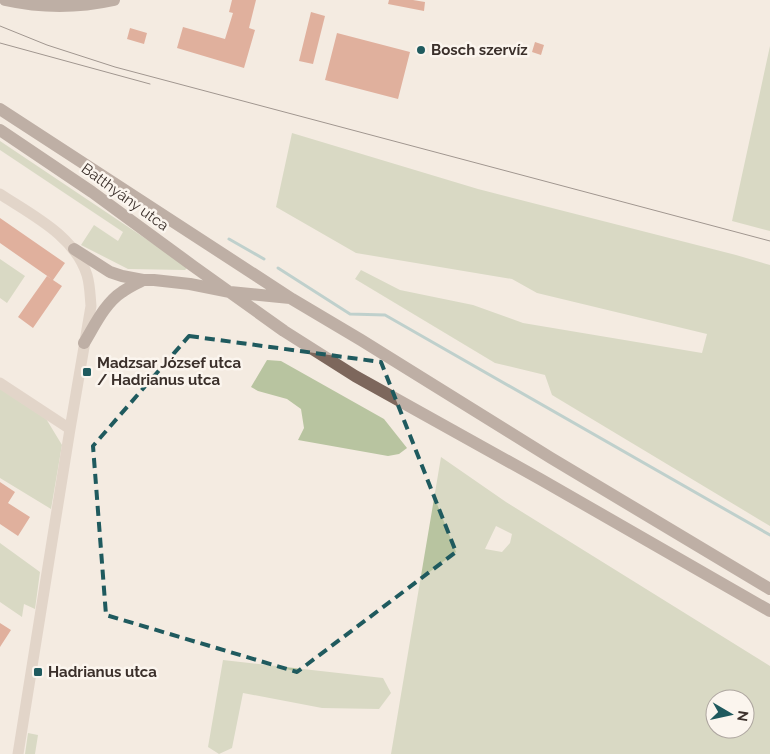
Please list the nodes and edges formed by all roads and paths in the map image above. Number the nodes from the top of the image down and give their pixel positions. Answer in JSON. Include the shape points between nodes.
{"nodes":[{"id":1,"x":5,"y":0,"type":"edge"},
{"id":2,"x":114,"y":0,"type":"edge"},
{"id":3,"x":0,"y":109,"type":"edge"},
{"id":4,"x":0,"y":130,"type":"edge"},
{"id":5,"x":0,"y":194,"type":"edge"},
{"id":6,"x":74,"y":249,"type":"junction"},
{"id":7,"x":143,"y":280,"type":"junction"},
{"id":8,"x":230,"y":292,"type":"junction"},
{"id":9,"x":292,"y":299,"type":"junction"},
{"id":10,"x":84,"y":343,"type":"junction"},
{"id":11,"x":0,"y":383,"type":"edge"},
{"id":12,"x":70,"y":429,"type":"junction"},
{"id":13,"x":770,"y":590,"type":"edge"},
{"id":14,"x":770,"y":611,"type":"edge"},
{"id":15,"x":18,"y":754,"type":"edge"}],
"edges":[{"from":1,"to":2,"type":"main road","via":[[59,6]]},
{"from":3,"to":9,"type":"main road","name":"Batthyány utca"},
{"from":4,"to":8,"type":"main road","name":"Batthyány utca"},
{"from":5,"to":6,"type":"street","via":[[56,232]]},
{"from":6,"to":7,"type":"main road","via":[[110,272]]},
{"from":6,"to":10,"type":"street","via":[[90,287],[91,306]]},
{"from":7,"to":8,"type":"main road"},
{"from":7,"to":10,"type":"main road","via":[[121,292],[109,304]]},
{"from":8,"to":9,"type":"main road"},
{"from":8,"to":14,"type":"main road","name":"Batthyány utca","via":[[355,376]]},
{"from":9,"to":13,"type":"main road","name":"Batthyány utca"},
{"from":10,"to":12,"type":"street"},
{"from":11,"to":12,"type":"street"},
{"from":12,"to":15,"type":"street"}]}
